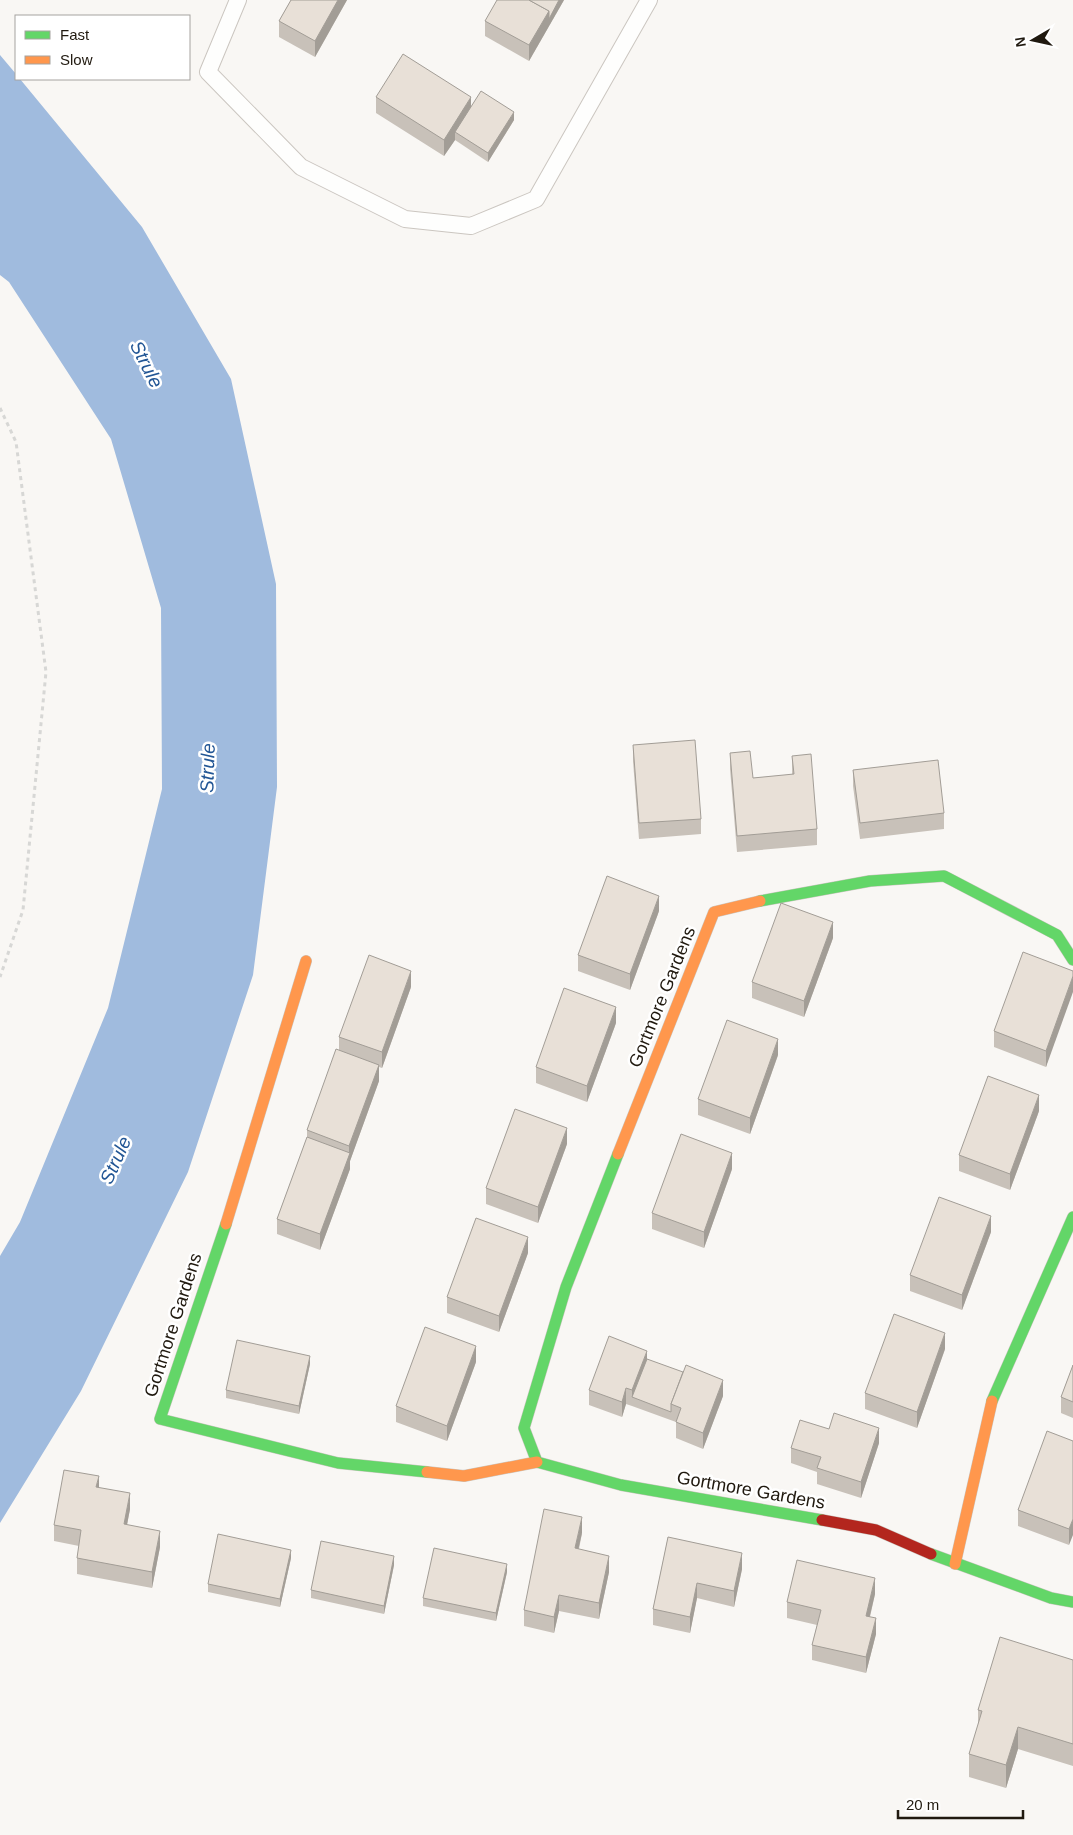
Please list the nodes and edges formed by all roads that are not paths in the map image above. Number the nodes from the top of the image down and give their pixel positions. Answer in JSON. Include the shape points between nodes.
{"nodes":[{"id":1,"x":238,"y":0,"type":"edge"},
{"id":2,"x":649,"y":0,"type":"edge"},
{"id":3,"x":1073,"y":960,"type":"edge"},
{"id":4,"x":306,"y":961,"type":"dead end"},
{"id":5,"x":1073,"y":1217,"type":"edge"},
{"id":6,"x":537,"y":1462,"type":"junction"},
{"id":7,"x":956,"y":1564,"type":"junction"},
{"id":8,"x":1073,"y":1602,"type":"edge"}],
"edges":[{"from":1,"to":2,"type":"lane","via":[[208,72],[301,168],[405,219],[471,226],[536,199]]},
{"from":3,"to":6,"type":"street","name":"Gortmore Gardens","via":[[1057,936],[944,876],[870,881],[736,905],[714,912],[566,1287],[524,1428]]},
{"from":4,"to":6,"type":"street","name":"Gortmore Gardens","via":[[232,1205],[160,1418],[338,1463],[464,1476]]},
{"from":5,"to":7,"type":"street","via":[[990,1406]]},
{"from":6,"to":7,"type":"street","name":"Gortmore Gardens","via":[[621,1486],[876,1530]]},
{"from":7,"to":8,"type":"street","name":"Gortmore Gardens","via":[[1051,1598]]}]}
